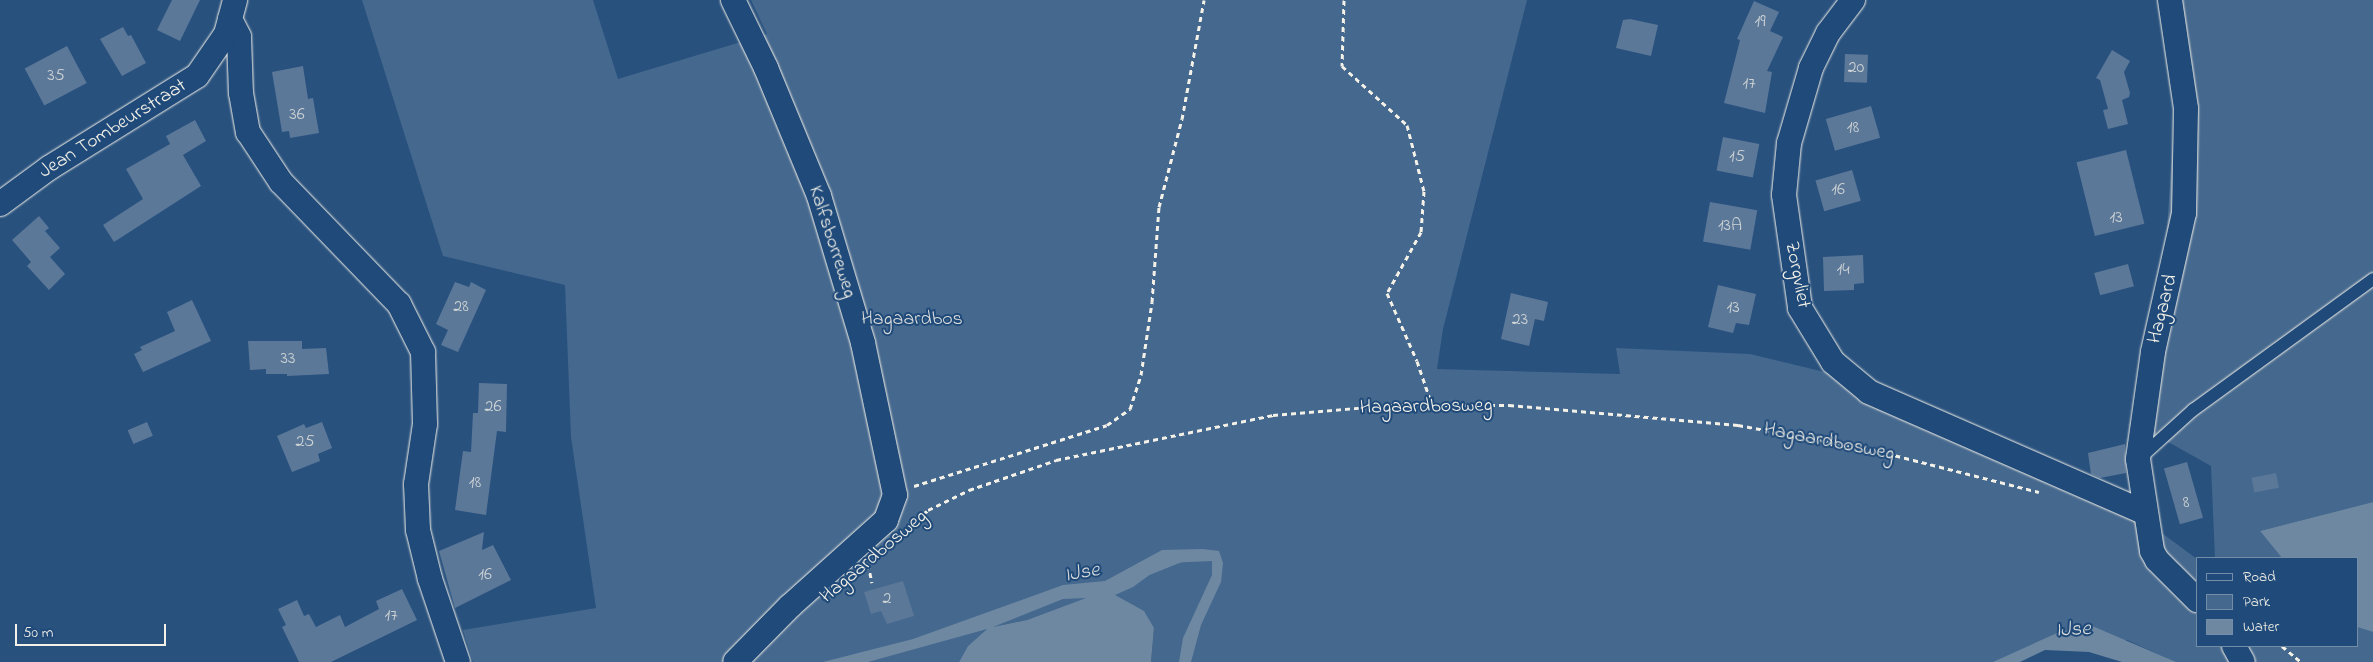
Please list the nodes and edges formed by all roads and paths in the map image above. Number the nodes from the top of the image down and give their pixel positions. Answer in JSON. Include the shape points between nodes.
{"nodes":[{"id":1,"x":733,"y":0,"type":"edge"},
{"id":2,"x":1204,"y":0,"type":"edge"},
{"id":3,"x":1344,"y":0,"type":"edge"},
{"id":4,"x":1853,"y":0,"type":"edge"},
{"id":5,"x":2170,"y":0,"type":"edge"},
{"id":6,"x":233,"y":10,"type":"edge"},
{"id":7,"x":0,"y":204,"type":"edge"},
{"id":8,"x":2373,"y":279,"type":"edge"},
{"id":9,"x":1432,"y":405,"type":"junction"},
{"id":10,"x":2138,"y":459,"type":"junction"},
{"id":11,"x":2045,"y":494,"type":"dead end"},
{"id":12,"x":895,"y":495,"type":"junction"},
{"id":13,"x":2144,"y":512,"type":"junction"},
{"id":14,"x":907,"y":526,"type":"dead end"},
{"id":15,"x":872,"y":556,"type":"dead end"},
{"id":16,"x":867,"y":561,"type":"junction"},
{"id":17,"x":860,"y":567,"type":"dead end"},
{"id":18,"x":872,"y":583,"type":"dead end"},
{"id":19,"x":2196,"y":599,"type":"edge"},
{"id":20,"x":2235,"y":647,"type":"edge"},
{"id":21,"x":2283,"y":647,"type":"edge"},
{"id":22,"x":458,"y":662,"type":"edge"},
{"id":23,"x":735,"y":662,"type":"edge"},
{"id":24,"x":2243,"y":662,"type":"edge"},
{"id":25,"x":2301,"y":662,"type":"edge"}],
"edges":[{"from":1,"to":12,"type":"street","name":"Kalfsborreweg","via":[[766,68],[820,196],[864,343]]},
{"from":2,"to":12,"type":"path","name":"Hagaardbosweg","via":[[1182,119],[1159,207],[1143,366],[1130,409],[1107,425],[922,481]]},
{"from":3,"to":9,"type":"path","via":[[1342,66],[1407,125],[1424,192],[1420,232],[1387,293]]},
{"from":4,"to":13,"type":"street","name":"Zorgvliet","via":[[1828,33],[1811,68],[1789,143],[1784,195],[1800,308],[1833,362],[1869,392]]},
{"from":5,"to":10,"type":"street","name":"Hagaard","via":[[2186,109],[2184,213],[2153,352]]},
{"from":6,"to":7,"type":"street","name":"Jean Tombeurstraat","via":[[219,47],[197,76],[49,168]]},
{"from":6,"to":22,"type":"street","via":[[239,37],[241,93],[248,132],[281,182],[399,304],[422,352],[425,424],[416,484],[418,530],[430,579]]},
{"from":8,"to":10,"type":"lane","via":[[2193,410]]},
{"from":9,"to":11,"type":"path","name":"Hagaardbosweg","via":[[1509,405],[1738,425],[1878,450]]},
{"from":9,"to":14,"type":"path","name":"Hagaardbosweg","via":[[1273,415],[1056,460],[969,490],[928,510]]},
{"from":10,"to":13,"type":"street","name":"Hagaard"},
{"from":12,"to":23,"type":"street","name":"Hagaardbosweg","via":[[886,520],[790,606]]},
{"from":13,"to":19,"type":"street","name":"Hagaard","via":[[2157,560]]},
{"from":15,"to":16,"type":"path","name":"Hagaardbosweg"},
{"from":16,"to":17,"type":"path","name":"Hagaardbosweg"},
{"from":16,"to":18,"type":"path"},
{"from":20,"to":24,"type":"street"},
{"from":21,"to":25,"type":"path"}]}
